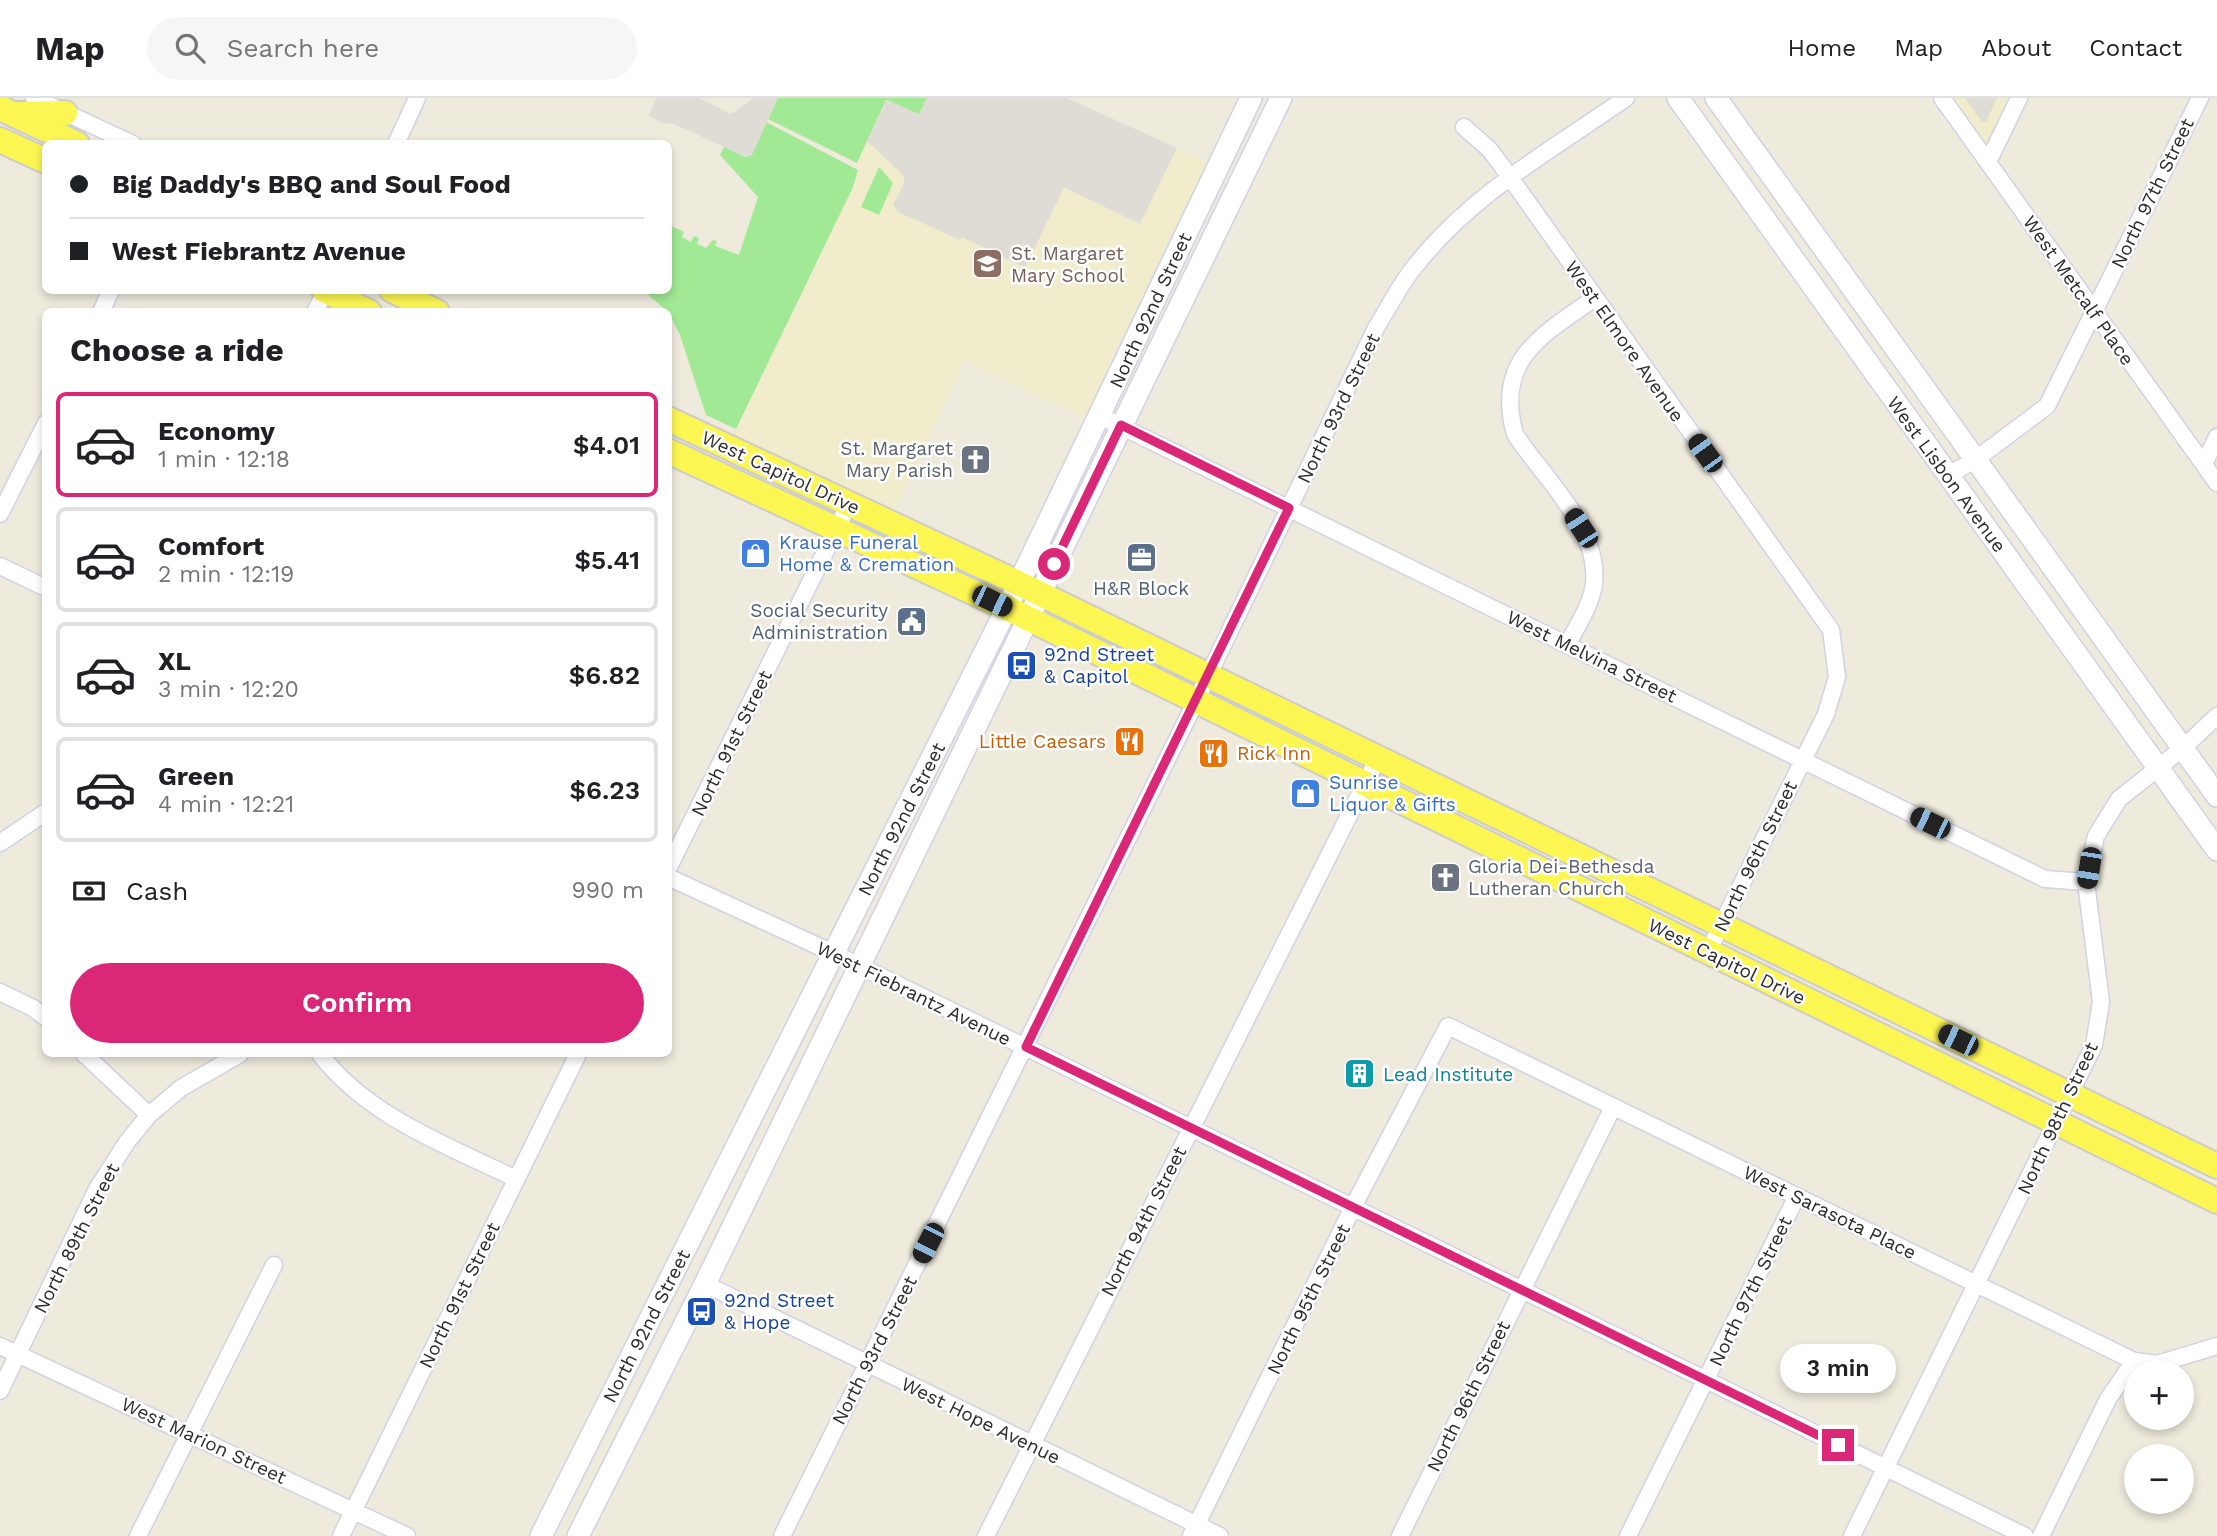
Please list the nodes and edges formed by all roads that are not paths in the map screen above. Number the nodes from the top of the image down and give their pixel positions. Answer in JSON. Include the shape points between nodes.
{"nodes":[{"id":1,"x":34,"y":98,"type":"edge"},
{"id":2,"x":417,"y":98,"type":"edge"},
{"id":3,"x":1251,"y":98,"type":"edge"},
{"id":4,"x":1281,"y":98,"type":"edge"},
{"id":5,"x":1626,"y":98,"type":"edge"},
{"id":6,"x":1678,"y":98,"type":"edge"},
{"id":7,"x":1716,"y":98,"type":"edge"},
{"id":8,"x":1942,"y":98,"type":"edge"},
{"id":9,"x":2019,"y":98,"type":"edge"},
{"id":10,"x":2200,"y":98,"type":"edge"},
{"id":11,"x":6,"y":110,"type":"edge"},
{"id":12,"x":65,"y":113,"type":"junction"},
{"id":13,"x":1464,"y":127,"type":"dead end"},
{"id":14,"x":0,"y":140,"type":"edge"},
{"id":15,"x":69,"y":140,"type":"edge"},
{"id":16,"x":124,"y":140,"type":"edge"},
{"id":17,"x":398,"y":140,"type":"edge"},
{"id":18,"x":42,"y":159,"type":"edge"},
{"id":19,"x":1988,"y":162,"type":"junction"},
{"id":20,"x":1510,"y":178,"type":"junction"},
{"id":21,"x":331,"y":294,"type":"edge"},
{"id":22,"x":400,"y":294,"type":"edge"},
{"id":23,"x":1595,"y":298,"type":"junction"},
{"id":24,"x":361,"y":308,"type":"edge"},
{"id":25,"x":429,"y":308,"type":"edge"},
{"id":26,"x":2094,"y":312,"type":"junction"},
{"id":27,"x":1100,"y":416,"type":"junction"},
{"id":28,"x":1121,"y":425,"type":"junction"},
{"id":29,"x":672,"y":429,"type":"edge"},
{"id":30,"x":42,"y":431,"type":"edge"},
{"id":31,"x":2217,"y":437,"type":"edge"},
{"id":32,"x":672,"y":453,"type":"edge"},
{"id":33,"x":1975,"y":460,"type":"junction"},
{"id":34,"x":2204,"y":464,"type":"junction"},
{"id":35,"x":1948,"y":475,"type":"junction"},
{"id":36,"x":2217,"y":483,"type":"edge"},
{"id":37,"x":849,"y":504,"type":"junction"},
{"id":38,"x":1289,"y":508,"type":"junction"},
{"id":39,"x":0,"y":514,"type":"edge"},
{"id":40,"x":836,"y":529,"type":"junction"},
{"id":41,"x":0,"y":566,"type":"edge"},
{"id":42,"x":42,"y":586,"type":"edge"},
{"id":43,"x":1023,"y":601,"type":"junction"},
{"id":44,"x":1568,"y":643,"type":"junction"},
{"id":45,"x":1207,"y":675,"type":"junction"},
{"id":46,"x":1196,"y":701,"type":"junction"},
{"id":47,"x":2217,"y":716,"type":"edge"},
{"id":48,"x":2183,"y":748,"type":"junction"},
{"id":49,"x":1378,"y":758,"type":"junction"},
{"id":50,"x":1802,"y":761,"type":"junction"},
{"id":51,"x":2157,"y":767,"type":"junction"},
{"id":52,"x":1365,"y":784,"type":"junction"},
{"id":53,"x":2217,"y":796,"type":"edge"},
{"id":54,"x":42,"y":815,"type":"edge"},
{"id":55,"x":0,"y":843,"type":"edge"},
{"id":56,"x":2217,"y":850,"type":"edge"},
{"id":57,"x":672,"y":861,"type":"edge"},
{"id":58,"x":672,"y":879,"type":"edge"},
{"id":59,"x":2086,"y":882,"type":"junction"},
{"id":60,"x":1721,"y":925,"type":"junction"},
{"id":61,"x":1708,"y":952,"type":"junction"},
{"id":62,"x":833,"y":953,"type":"junction"},
{"id":63,"x":860,"y":966,"type":"junction"},
{"id":64,"x":0,"y":992,"type":"edge"},
{"id":65,"x":42,"y":1015,"type":"edge"},
{"id":66,"x":1448,"y":1026,"type":"joint"},
{"id":67,"x":1026,"y":1047,"type":"junction"},
{"id":68,"x":87,"y":1057,"type":"edge"},
{"id":69,"x":235,"y":1057,"type":"edge"},
{"id":70,"x":323,"y":1057,"type":"edge"},
{"id":71,"x":577,"y":1057,"type":"edge"},
{"id":72,"x":2071,"y":1095,"type":"junction"},
{"id":73,"x":1613,"y":1107,"type":"junction"},
{"id":74,"x":149,"y":1115,"type":"junction"},
{"id":75,"x":2057,"y":1123,"type":"junction"},
{"id":76,"x":1190,"y":1128,"type":"junction"},
{"id":77,"x":2217,"y":1166,"type":"edge"},
{"id":78,"x":516,"y":1179,"type":"junction"},
{"id":79,"x":2217,"y":1181,"type":"edge"},
{"id":80,"x":2190,"y":1188,"type":"junction"},
{"id":81,"x":1797,"y":1196,"type":"junction"},
{"id":82,"x":2217,"y":1201,"type":"edge"},
{"id":83,"x":1353,"y":1207,"type":"junction"},
{"id":84,"x":274,"y":1265,"type":"dead end"},
{"id":85,"x":1976,"y":1283,"type":"junction"},
{"id":86,"x":705,"y":1284,"type":"junction"},
{"id":87,"x":1520,"y":1289,"type":"junction"},
{"id":88,"x":0,"y":1346,"type":"edge"},
{"id":89,"x":2217,"y":1346,"type":"edge"},
{"id":90,"x":18,"y":1354,"type":"junction"},
{"id":91,"x":2132,"y":1360,"type":"edge"},
{"id":92,"x":2170,"y":1360,"type":"edge"},
{"id":93,"x":866,"y":1365,"type":"junction"},
{"id":94,"x":2124,"y":1376,"type":"edge"},
{"id":95,"x":1706,"y":1380,"type":"junction"},
{"id":96,"x":0,"y":1391,"type":"edge"},
{"id":97,"x":189,"y":1434,"type":"junction"},
{"id":98,"x":1031,"y":1445,"type":"junction"},
{"id":99,"x":1886,"y":1468,"type":"junction"},
{"id":100,"x":354,"y":1510,"type":"junction"},
{"id":101,"x":1193,"y":1530,"type":"edge"},
{"id":102,"x":138,"y":1536,"type":"edge"},
{"id":103,"x":341,"y":1536,"type":"edge"},
{"id":104,"x":407,"y":1536,"type":"edge"},
{"id":105,"x":541,"y":1536,"type":"edge"},
{"id":106,"x":578,"y":1536,"type":"edge"},
{"id":107,"x":782,"y":1536,"type":"edge"},
{"id":108,"x":986,"y":1536,"type":"edge"},
{"id":109,"x":1220,"y":1536,"type":"edge"},
{"id":110,"x":1400,"y":1536,"type":"edge"},
{"id":111,"x":1628,"y":1536,"type":"edge"},
{"id":112,"x":1852,"y":1536,"type":"edge"},
{"id":113,"x":2025,"y":1536,"type":"edge"},
{"id":114,"x":2041,"y":1536,"type":"edge"}],
"edges":[{"from":1,"to":12,"type":"street"},
{"from":2,"to":17,"type":"street"},
{"from":3,"to":27,"type":"main road","name":"North 92nd Street"},
{"from":4,"to":28,"type":"main road","name":"North 92nd Street"},
{"from":5,"to":20,"type":"street","name":"North 93rd Street"},
{"from":6,"to":35,"type":"main road","name":"West Lisbon Avenue"},
{"from":7,"to":33,"type":"main road","name":"West Lisbon Avenue"},
{"from":8,"to":19,"type":"street","name":"West Metcalf Place"},
{"from":9,"to":19,"type":"street"},
{"from":10,"to":26,"type":"street","name":"North 97th Street"},
{"from":11,"to":12,"type":"main road","via":[[44,116]]},
{"from":11,"to":15,"type":"main road"},
{"from":12,"to":16,"type":"street"},
{"from":13,"to":20,"type":"street","name":"West Elmore Avenue","via":[[1489,149]]},
{"from":14,"to":18,"type":"main road"},
{"from":19,"to":26,"type":"street","name":"West Metcalf Place"},
{"from":20,"to":23,"type":"street","name":"West Elmore Avenue"},
{"from":20,"to":38,"type":"street","name":"North 93rd Street","via":[[1469,209],[1397,291]]},
{"from":21,"to":24,"type":"main road"},
{"from":22,"to":25,"type":"main road"},
{"from":23,"to":44,"type":"street","via":[[1532,344],[1513,375],[1509,394],[1515,434],[1589,544],[1594,584]]},
{"from":23,"to":50,"type":"street","name":"West Elmore Avenue","via":[[1832,630],[1836,677],[1826,714]]},
{"from":26,"to":33,"type":"street","name":"North 97th Street","via":[[2047,406]]},
{"from":26,"to":34,"type":"street","name":"West Metcalf Place"},
{"from":27,"to":28,"type":"street","name":"West Melvina Street"},
{"from":27,"to":43,"type":"main road","name":"North 92nd Street"},
{"from":28,"to":38,"type":"street","name":"West Melvina Street"},
{"from":28,"to":43,"type":"main road","name":"North 92nd Street"},
{"from":29,"to":37,"type":"main road","name":"West Capitol Drive"},
{"from":30,"to":39,"type":"street"},
{"from":31,"to":34,"type":"street"},
{"from":32,"to":40,"type":"main road","name":"West Capitol Drive"},
{"from":33,"to":35,"type":"street","name":"North 97th Street"},
{"from":33,"to":48,"type":"main road","name":"West Lisbon Avenue"},
{"from":34,"to":36,"type":"street","name":"West Metcalf Place"},
{"from":35,"to":51,"type":"main road","name":"West Lisbon Avenue"},
{"from":37,"to":40,"type":"street","name":"North 91st Street"},
{"from":37,"to":43,"type":"main road","name":"West Capitol Drive"},
{"from":38,"to":44,"type":"street","name":"West Melvina Street"},
{"from":38,"to":45,"type":"street","name":"North 93rd Street"},
{"from":40,"to":43,"type":"main road","name":"West Capitol Drive","via":[[901,559]]},
{"from":40,"to":57,"type":"street","name":"North 91st Street"},
{"from":41,"to":42,"type":"street"},
{"from":43,"to":45,"type":"main road","name":"West Capitol Drive","via":[[1107,626]]},
{"from":43,"to":46,"type":"main road","name":"West Capitol Drive"},
{"from":43,"to":62,"type":"main road","name":"North 92nd Street"},
{"from":43,"to":63,"type":"main road","name":"North 92nd Street"},
{"from":44,"to":50,"type":"street","name":"West Melvina Street"},
{"from":45,"to":46,"type":"street","name":"North 93rd Street"},
{"from":45,"to":49,"type":"main road","name":"West Capitol Drive"},
{"from":46,"to":52,"type":"main road","name":"West Capitol Drive"},
{"from":46,"to":67,"type":"street","name":"North 93rd Street"},
{"from":47,"to":48,"type":"street","name":"North 98th Street"},
{"from":48,"to":51,"type":"street","name":"North 98th Street"},
{"from":48,"to":53,"type":"main road","name":"West Lisbon Avenue"},
{"from":49,"to":52,"type":"street","name":"North 94th Street"},
{"from":49,"to":60,"type":"main road","name":"West Capitol Drive"},
{"from":50,"to":59,"type":"street","name":"West Melvina Street","via":[[2045,879]]},
{"from":50,"to":60,"type":"street","name":"North 96th Street"},
{"from":51,"to":56,"type":"main road","name":"West Lisbon Avenue"},
{"from":51,"to":59,"type":"street","name":"North 98th Street","via":[[2119,799],[2104,820]]},
{"from":52,"to":61,"type":"main road","name":"West Capitol Drive"},
{"from":52,"to":76,"type":"street","name":"North 94th Street"},
{"from":54,"to":55,"type":"street"},
{"from":58,"to":62,"type":"street","name":"West Fiebrantz Avenue"},
{"from":59,"to":72,"type":"street","name":"North 98th Street","via":[[2101,1002],[2094,1045]]},
{"from":60,"to":61,"type":"street","name":"North 96th Street"},
{"from":60,"to":72,"type":"main road","name":"West Capitol Drive"},
{"from":61,"to":75,"type":"main road","name":"West Capitol Drive"},
{"from":62,"to":63,"type":"street","name":"West Fiebrantz Avenue"},
{"from":62,"to":105,"type":"main road","name":"North 92nd Street"},
{"from":63,"to":67,"type":"street","name":"West Fiebrantz Avenue"},
{"from":63,"to":86,"type":"main road","name":"North 92nd Street"},
{"from":64,"to":65,"type":"street"},
{"from":66,"to":73,"type":"street","name":"West Sarasota Place"},
{"from":66,"to":83,"type":"street","name":"North 95th Street"},
{"from":67,"to":76,"type":"street","name":"West Fiebrantz Avenue"},
{"from":67,"to":93,"type":"street","name":"North 93rd Street"},
{"from":68,"to":74,"type":"street"},
{"from":69,"to":74,"type":"street","name":"North 89th Street","via":[[181,1088]]},
{"from":70,"to":78,"type":"street","via":[[403,1124]]},
{"from":71,"to":78,"type":"street","name":"North 91st Street"},
{"from":72,"to":75,"type":"street","name":"North 98th Street"},
{"from":72,"to":77,"type":"main road","name":"West Capitol Drive"},
{"from":73,"to":81,"type":"street","name":"West Sarasota Place"},
{"from":73,"to":87,"type":"street","name":"North 96th Street"},
{"from":74,"to":90,"type":"street","name":"North 89th Street","via":[[97,1189]]},
{"from":75,"to":80,"type":"main road","name":"West Capitol Drive"},
{"from":75,"to":85,"type":"street","name":"North 98th Street"},
{"from":76,"to":83,"type":"street","name":"West Fiebrantz Avenue"},
{"from":76,"to":98,"type":"street","name":"North 94th Street"},
{"from":78,"to":100,"type":"street","name":"North 91st Street"},
{"from":79,"to":80,"type":"main road","via":[[2200,1179]]},
{"from":80,"to":82,"type":"main road","name":"West Capitol Drive"},
{"from":81,"to":85,"type":"street","name":"West Sarasota Place"},
{"from":81,"to":95,"type":"street","name":"North 97th Street"},
{"from":83,"to":87,"type":"street","name":"West Fiebrantz Avenue"},
{"from":83,"to":101,"type":"street","name":"North 95th Street"},
{"from":84,"to":97,"type":"street"},
{"from":85,"to":91,"type":"street","name":"West Sarasota Place"},
{"from":85,"to":99,"type":"street","name":"North 98th Street"},
{"from":86,"to":93,"type":"street","name":"West Hope Avenue"},
{"from":86,"to":106,"type":"main road","name":"North 92nd Street"},
{"from":87,"to":95,"type":"street","name":"West Fiebrantz Avenue"},
{"from":87,"to":110,"type":"street","name":"North 96th Street"},
{"from":88,"to":90,"type":"street","name":"West Marion Street"},
{"from":89,"to":92,"type":"street","name":"West Sarasota Place"},
{"from":90,"to":96,"type":"street","name":"North 89th Street"},
{"from":90,"to":97,"type":"street","name":"West Marion Street"},
{"from":93,"to":98,"type":"street","name":"West Hope Avenue"},
{"from":93,"to":107,"type":"street","name":"North 93rd Street"},
{"from":94,"to":114,"type":"street"},
{"from":95,"to":99,"type":"street","name":"West Fiebrantz Avenue"},
{"from":95,"to":111,"type":"street","name":"North 97th Street"},
{"from":97,"to":100,"type":"street","name":"West Marion Street"},
{"from":97,"to":102,"type":"street"},
{"from":98,"to":101,"type":"street","name":"West Hope Avenue"},
{"from":98,"to":108,"type":"street","name":"North 94th Street"},
{"from":99,"to":112,"type":"street","name":"North 98th Street"},
{"from":99,"to":113,"type":"street","name":"West Fiebrantz Avenue"},
{"from":100,"to":103,"type":"street","name":"North 91st Street"},
{"from":100,"to":104,"type":"street","name":"West Marion Street"},
{"from":101,"to":109,"type":"street","name":"West Hope Avenue"}]}
